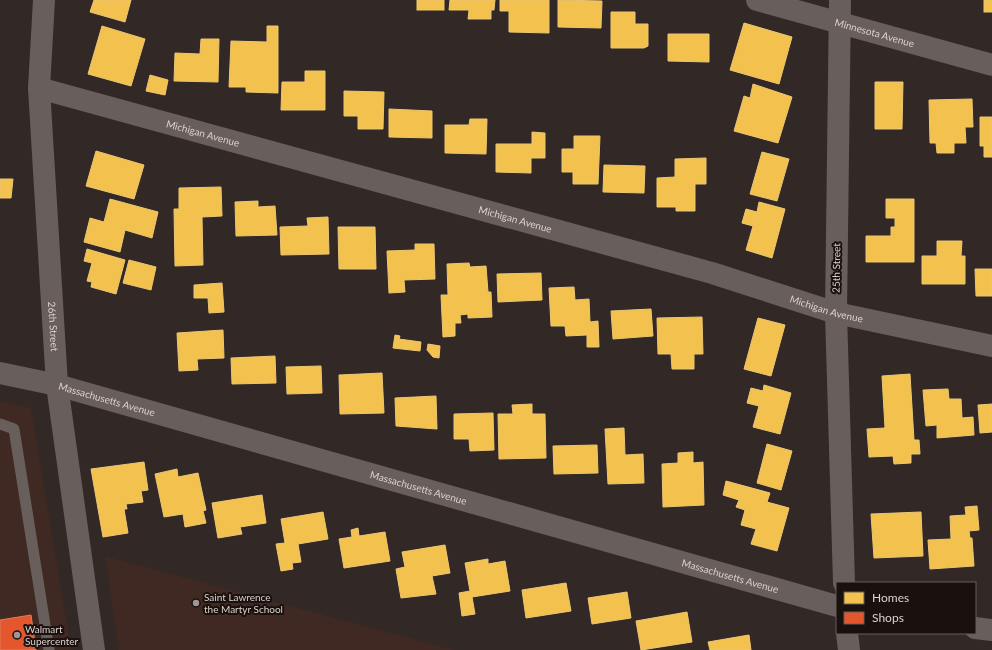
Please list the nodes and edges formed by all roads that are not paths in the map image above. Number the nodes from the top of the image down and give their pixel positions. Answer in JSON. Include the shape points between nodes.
{"nodes":[{"id":1,"x":44,"y":0,"type":"edge"},
{"id":2,"x":757,"y":0,"type":"edge"},
{"id":3,"x":840,"y":0,"type":"edge"},
{"id":4,"x":839,"y":22,"type":"junction"},
{"id":5,"x":992,"y":65,"type":"edge"},
{"id":6,"x":39,"y":88,"type":"junction"},
{"id":7,"x":836,"y":313,"type":"junction"},
{"id":8,"x":992,"y":346,"type":"edge"},
{"id":9,"x":0,"y":373,"type":"edge"},
{"id":10,"x":56,"y":385,"type":"junction"},
{"id":11,"x":0,"y":424,"type":"edge"},
{"id":12,"x":844,"y":582,"type":"edge"},
{"id":13,"x":836,"y":606,"type":"edge"},
{"id":14,"x":976,"y":628,"type":"edge"},
{"id":15,"x":992,"y":630,"type":"edge"},
{"id":16,"x":847,"y":634,"type":"edge"},
{"id":17,"x":49,"y":650,"type":"edge"},
{"id":18,"x":94,"y":650,"type":"edge"},
{"id":19,"x":849,"y":650,"type":"edge"}],
"edges":[{"from":1,"to":6,"type":"street","name":"26th Street"},
{"from":2,"to":4,"type":"street","name":"Minnesota Avenue"},
{"from":3,"to":4,"type":"street","name":"25th Street"},
{"from":4,"to":5,"type":"street","name":"Minnesota Avenue"},
{"from":4,"to":7,"type":"street","name":"25th Street"},
{"from":6,"to":7,"type":"street","name":"Michigan Avenue","via":[[712,272]]},
{"from":6,"to":10,"type":"street","name":"26th Street"},
{"from":7,"to":8,"type":"street","name":"Michigan Avenue"},
{"from":7,"to":12,"type":"street","name":"25th Street"},
{"from":9,"to":10,"type":"street","name":"Massachusetts Avenue"},
{"from":10,"to":13,"type":"street","name":"Massachusetts Avenue"},
{"from":10,"to":18,"type":"street","name":"26th Street"},
{"from":11,"to":17,"type":"lane","via":[[14,428]]},
{"from":14,"to":15,"type":"street"},
{"from":16,"to":19,"type":"street"}]}
